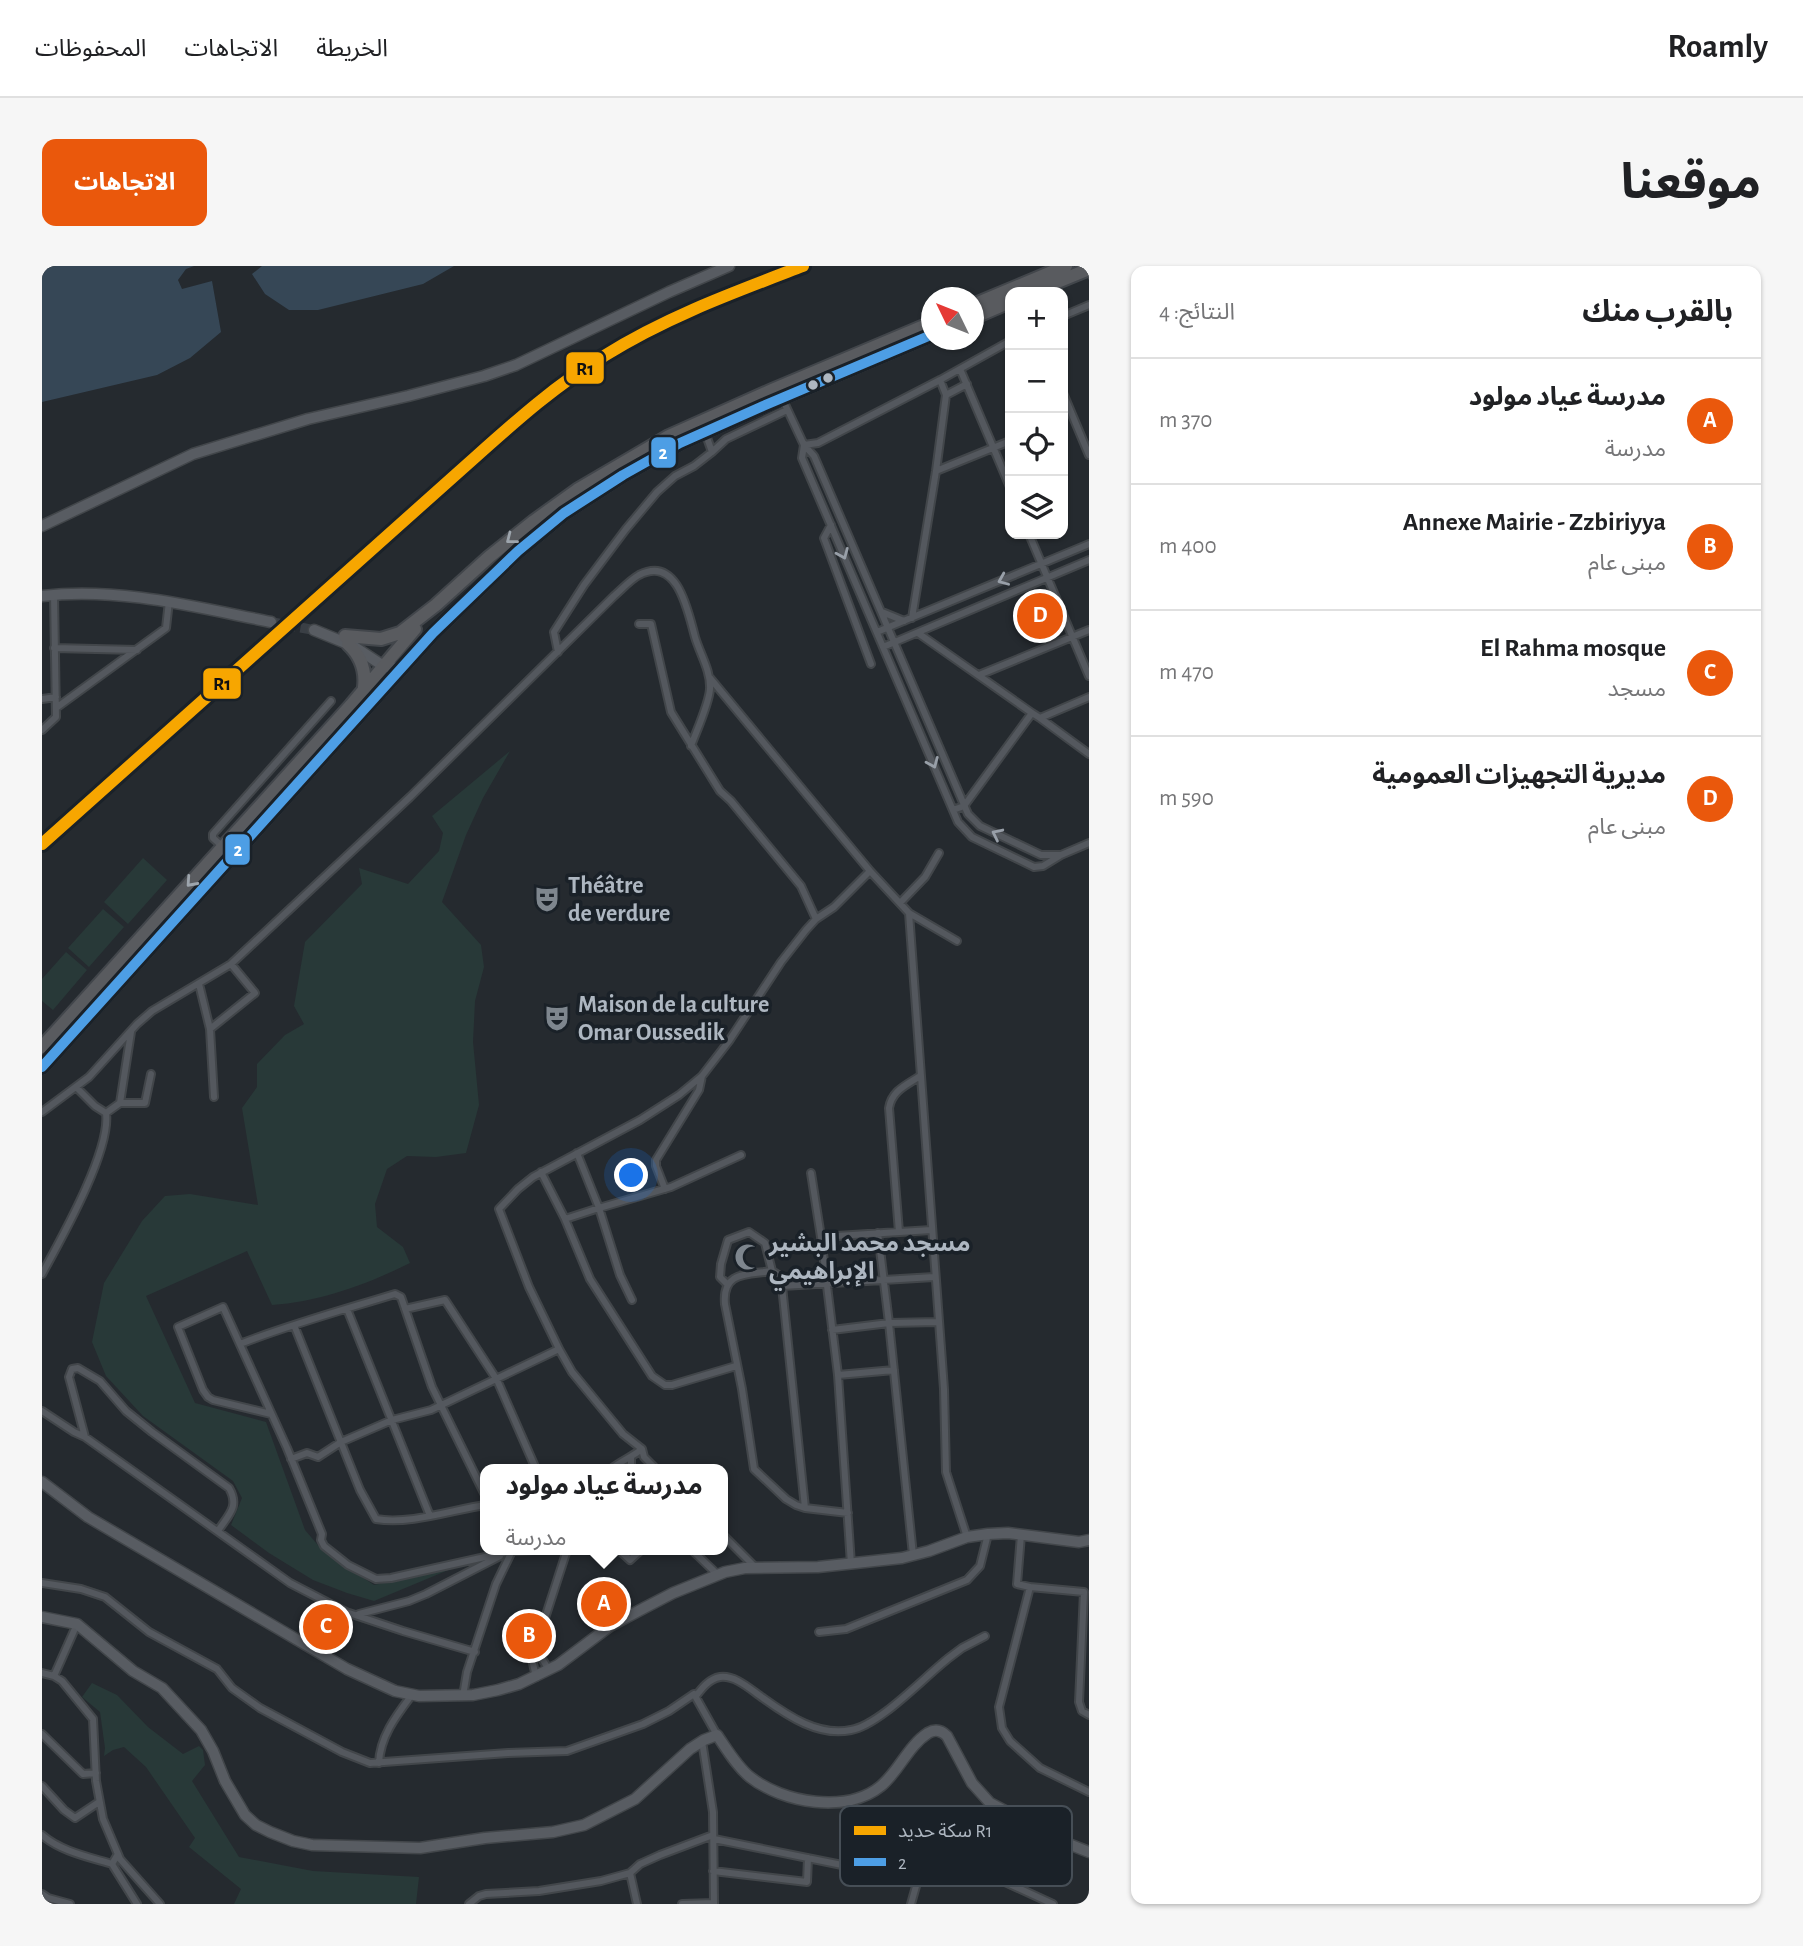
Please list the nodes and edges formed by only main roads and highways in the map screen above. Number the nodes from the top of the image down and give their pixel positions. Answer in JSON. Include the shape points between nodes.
{"nodes":[{"id":1,"x":729,"y":266,"type":"edge"},
{"id":2,"x":1066,"y":266,"type":"edge"},
{"id":3,"x":1089,"y":269,"type":"edge"},
{"id":4,"x":1046,"y":287,"type":"edge"},
{"id":5,"x":984,"y":301,"type":"edge"},
{"id":6,"x":1005,"y":304,"type":"edge"},
{"id":7,"x":984,"y":313,"type":"edge"},
{"id":8,"x":921,"y":328,"type":"edge"},
{"id":9,"x":921,"y":340,"type":"edge"},
{"id":10,"x":42,"y":526,"type":"edge"},
{"id":11,"x":42,"y":596,"type":"edge"},
{"id":12,"x":436,"y":605,"type":"junction"},
{"id":13,"x":271,"y":622,"type":"tunnel mouth"},
{"id":14,"x":347,"y":640,"type":"junction"},
{"id":15,"x":390,"y":666,"type":"junction"},
{"id":16,"x":364,"y":687,"type":"junction"},
{"id":17,"x":42,"y":1047,"type":"edge"},
{"id":18,"x":42,"y":1067,"type":"edge"},
{"id":19,"x":42,"y":1482,"type":"edge"},
{"id":20,"x":1084,"y":1541,"type":"edge"},
{"id":21,"x":42,"y":1617,"type":"edge"},
{"id":22,"x":996,"y":1806,"type":"edge"},
{"id":23,"x":1072,"y":1846,"type":"edge"},
{"id":24,"x":1089,"y":1853,"type":"edge"}],
"edges":[{"from":1,"to":10,"type":"main road","via":[[516,365],[193,454]]},
{"from":2,"to":5,"type":"highway"},
{"from":3,"to":4,"type":"highway"},
{"from":6,"to":7,"type":"highway"},
{"from":8,"to":12,"type":"highway","one_way":true,"via":[[669,436],[630,458],[534,521]]},
{"from":9,"to":15,"type":"highway","via":[[784,404],[763,406],[680,443],[623,475],[564,513]]},
{"from":11,"to":13,"type":"main road","via":[[123,595]]},
{"from":12,"to":14,"type":"highway","via":[[394,636]]},
{"from":12,"to":15,"type":"highway"},
{"from":14,"to":15,"type":"main road"},
{"from":14,"to":16,"type":"highway","via":[[362,664]]},
{"from":15,"to":16,"type":"highway"},
{"from":15,"to":18,"type":"highway","via":[[325,754]]},
{"from":16,"to":17,"type":"highway","one_way":true},
{"from":19,"to":20,"type":"main road","via":[[88,1517],[347,1669],[411,1696],[463,1696],[536,1676],[610,1626],[718,1575],[913,1555],[988,1534]]},
{"from":21,"to":22,"type":"main road","via":[[77,1624],[162,1688],[201,1730],[241,1810],[270,1832],[302,1843],[420,1848],[575,1827],[635,1800],[690,1749],[717,1735],[744,1772],[764,1786],[798,1798],[831,1802],[861,1797],[879,1788],[924,1736],[944,1732],[978,1791]]},
{"from":23,"to":24,"type":"main road"}]}
